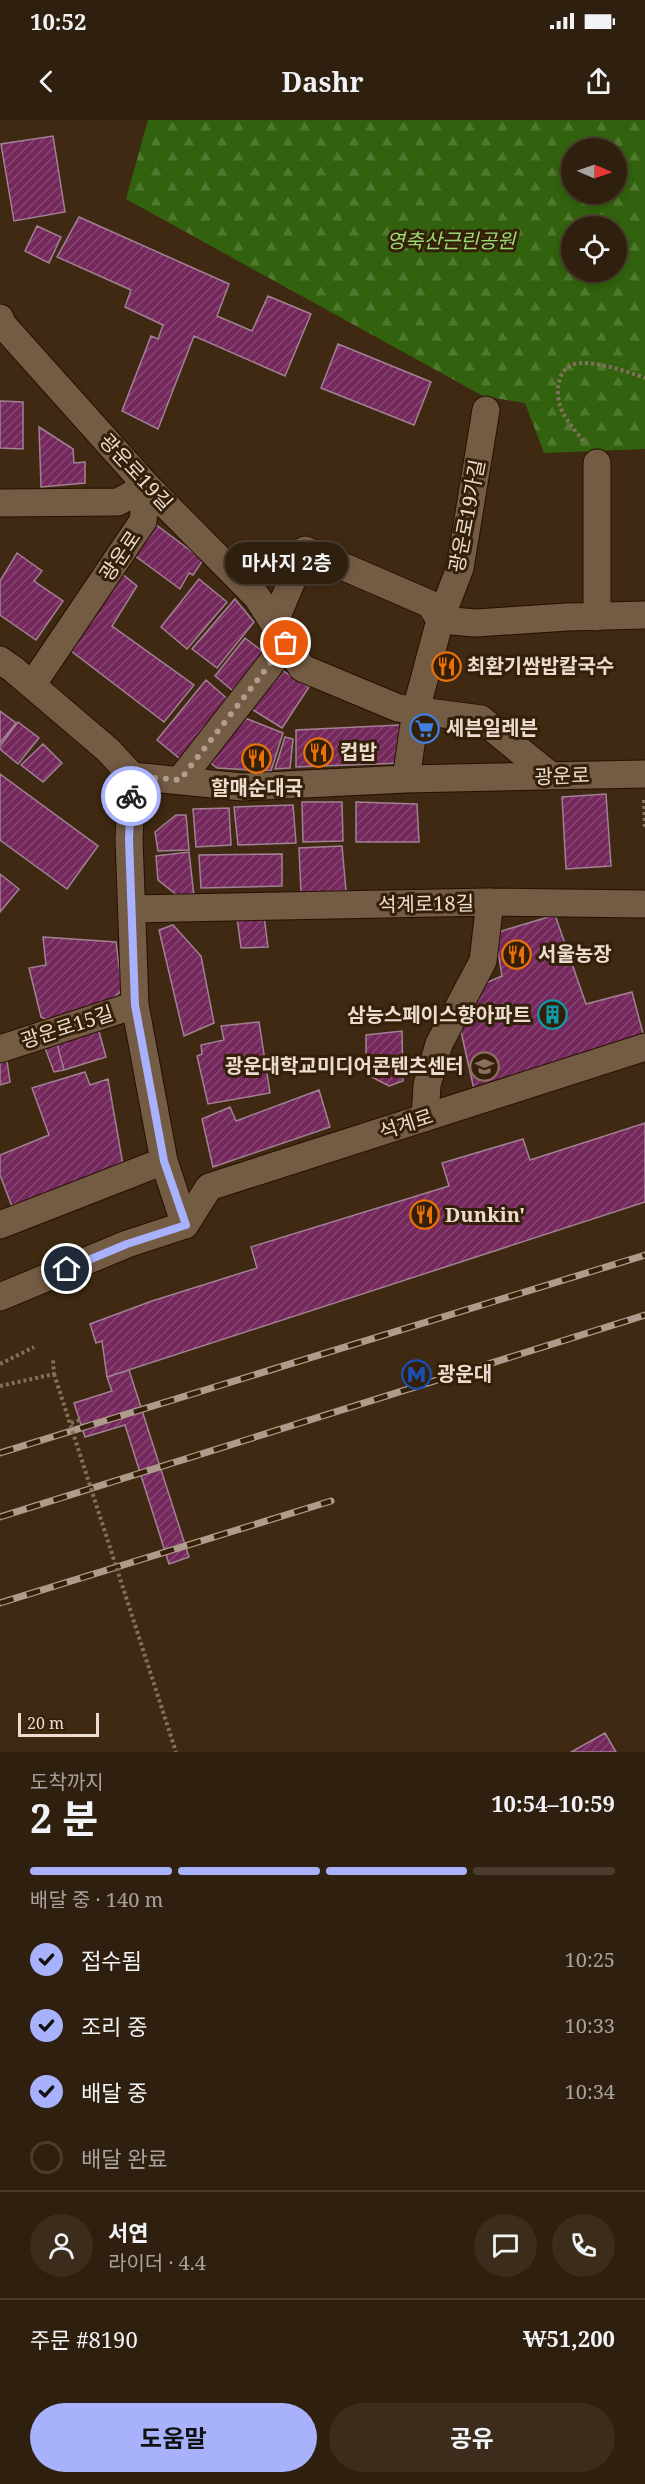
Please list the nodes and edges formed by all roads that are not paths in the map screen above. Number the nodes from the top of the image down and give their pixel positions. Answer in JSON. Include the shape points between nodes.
{"nodes":[{"id":1,"x":0,"y":318,"type":"edge"},
{"id":2,"x":486,"y":410,"type":"dead end"},
{"id":3,"x":597,"y":463,"type":"road end"},
{"id":4,"x":147,"y":486,"type":"junction"},
{"id":5,"x":0,"y":503,"type":"edge"},
{"id":6,"x":645,"y":615,"type":"edge"},
{"id":7,"x":597,"y":616,"type":"junction"},
{"id":8,"x":440,"y":620,"type":"junction"},
{"id":9,"x":280,"y":633,"type":"junction"},
{"id":10,"x":0,"y":660,"type":"edge"},
{"id":11,"x":32,"y":685,"type":"junction"},
{"id":12,"x":416,"y":710,"type":"junction"},
{"id":13,"x":645,"y":774,"type":"edge"},
{"id":14,"x":132,"y":776,"type":"junction"},
{"id":15,"x":551,"y":776,"type":"junction"},
{"id":16,"x":180,"y":780,"type":"junction"},
{"id":17,"x":406,"y":780,"type":"junction"},
{"id":18,"x":490,"y":902,"type":"junction"},
{"id":19,"x":642,"y":904,"type":"dead end"},
{"id":20,"x":132,"y":909,"type":"junction"},
{"id":21,"x":135,"y":1005,"type":"junction"},
{"id":22,"x":645,"y":1047,"type":"edge"},
{"id":23,"x":0,"y":1049,"type":"edge"},
{"id":24,"x":425,"y":1118,"type":"junction"},
{"id":25,"x":164,"y":1161,"type":"junction"},
{"id":26,"x":0,"y":1225,"type":"edge"},
{"id":27,"x":186,"y":1225,"type":"junction"},
{"id":28,"x":2,"y":1289,"type":"edge"}],
"edges":[{"from":1,"to":4,"type":"street","name":"광운로19길"},
{"from":2,"to":8,"type":"street","name":"광운로19가길","via":[[460,568]]},
{"from":3,"to":7,"type":"street"},
{"from":4,"to":5,"type":"street","name":"광운로","via":[[118,501]]},
{"from":4,"to":9,"type":"street","name":"광운로19길","via":[[257,597]]},
{"from":4,"to":11,"type":"street","name":"광운로","via":[[143,521]]},
{"from":6,"to":7,"type":"street"},
{"from":7,"to":8,"type":"street","via":[[476,623]]},
{"from":8,"to":9,"type":"street","via":[[430,604],[304,550]]},
{"from":8,"to":12,"type":"street","name":"광운로19가길"},
{"from":9,"to":12,"type":"street","name":"광운로19길","via":[[302,668],[398,708]]},
{"from":9,"to":16,"type":"street"},
{"from":10,"to":11,"type":"street"},
{"from":11,"to":14,"type":"street","via":[[108,750]]},
{"from":12,"to":15,"type":"street","name":"광운로19길","via":[[481,719]]},
{"from":12,"to":17,"type":"street"},
{"from":13,"to":15,"type":"street","name":"광운로"},
{"from":14,"to":16,"type":"street","name":"광운로"},
{"from":14,"to":20,"type":"street"},
{"from":15,"to":17,"type":"street","name":"광운로"},
{"from":16,"to":17,"type":"street","name":"광운로","via":[[242,787]]},
{"from":18,"to":19,"type":"street"},
{"from":18,"to":20,"type":"street","name":"석계로18길"},
{"from":18,"to":24,"type":"street","name":"석계로18길","via":[[483,961],[439,1044],[427,1085]]},
{"from":20,"to":21,"type":"street"},
{"from":21,"to":23,"type":"street","name":"광운로15길"},
{"from":21,"to":25,"type":"street"},
{"from":22,"to":24,"type":"street","name":"석계로"},
{"from":24,"to":27,"type":"street","name":"석계로","via":[[209,1187]]},
{"from":25,"to":26,"type":"street"},
{"from":25,"to":27,"type":"street"},
{"from":27,"to":28,"type":"street"}]}
